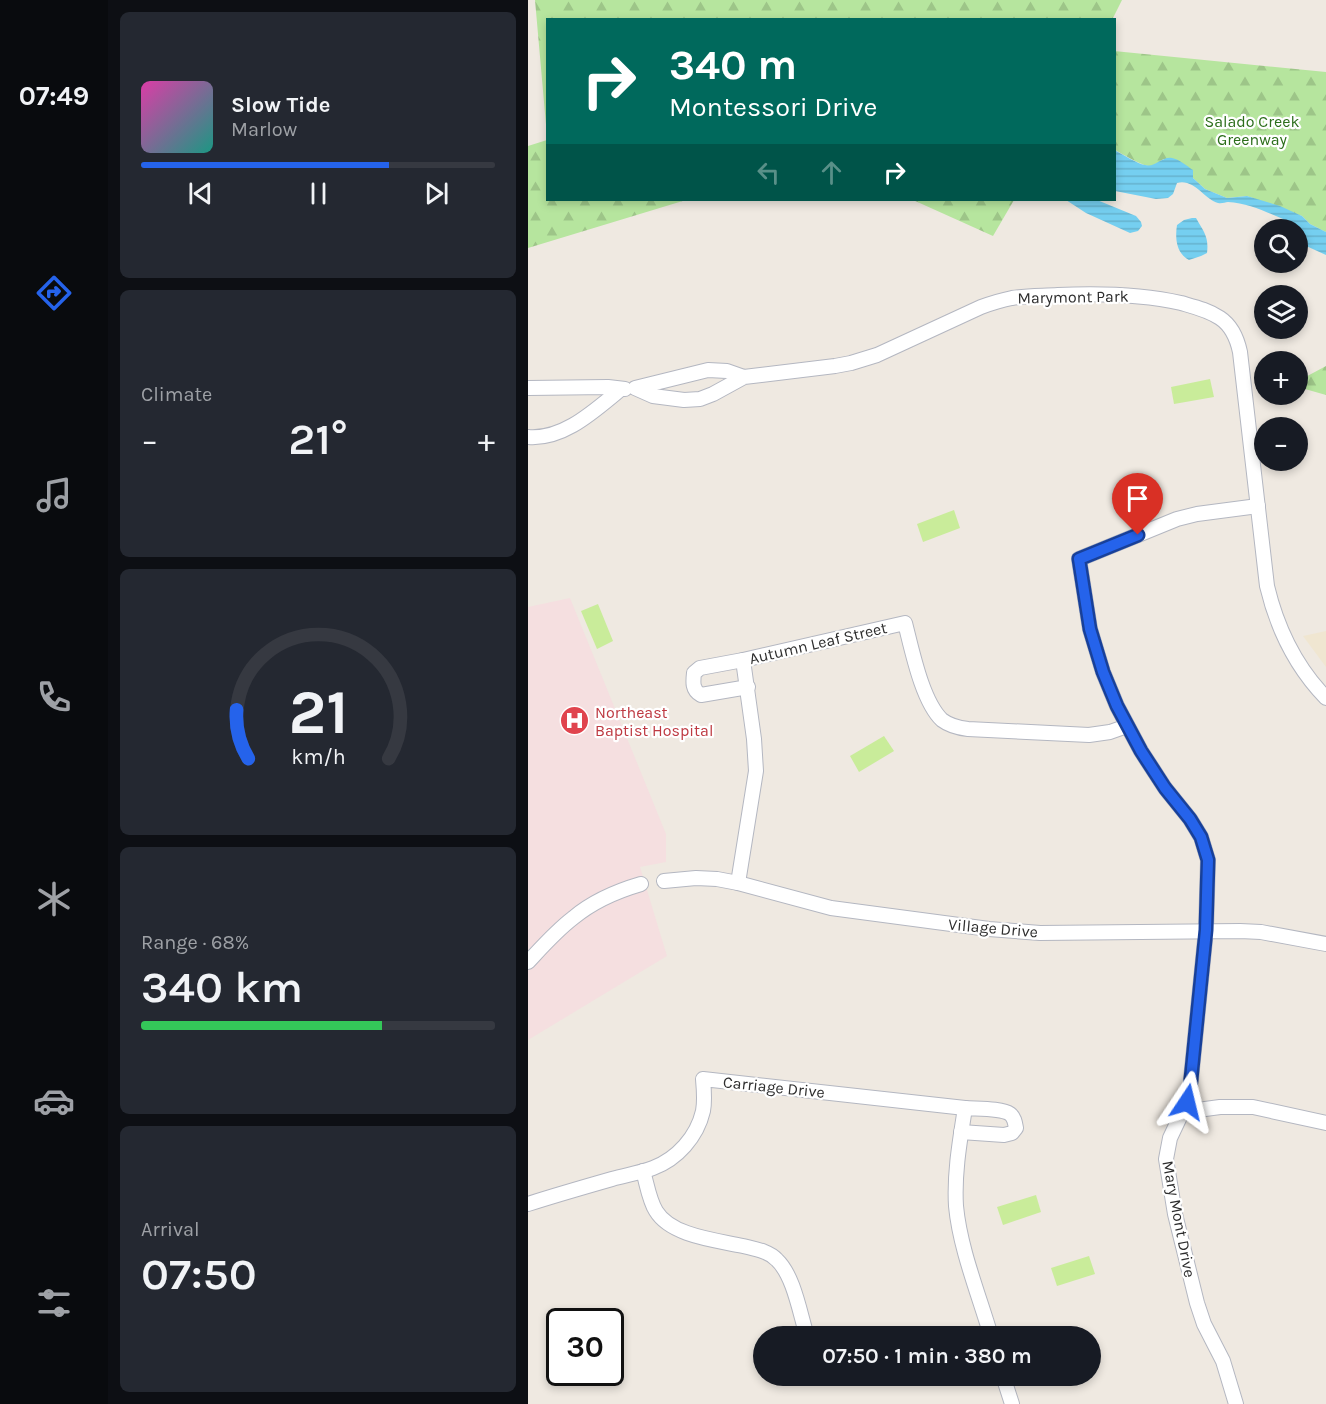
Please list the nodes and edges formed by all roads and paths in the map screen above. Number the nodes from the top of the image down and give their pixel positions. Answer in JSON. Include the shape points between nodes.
{"nodes":[{"id":1,"x":744,"y":376,"type":"junction"},
{"id":2,"x":528,"y":388,"type":"edge"},
{"id":3,"x":628,"y":389,"type":"junction"},
{"id":4,"x":528,"y":437,"type":"edge"},
{"id":5,"x":1258,"y":506,"type":"junction"},
{"id":6,"x":742,"y":660,"type":"junction"},
{"id":7,"x":748,"y":687,"type":"junction"},
{"id":8,"x":1326,"y":698,"type":"edge"},
{"id":9,"x":1127,"y":726,"type":"junction"},
{"id":10,"x":664,"y":881,"type":"dead end"},
{"id":11,"x":738,"y":883,"type":"junction"},
{"id":12,"x":641,"y":884,"type":"dead end"},
{"id":13,"x":1206,"y":930,"type":"junction"},
{"id":14,"x":1326,"y":944,"type":"edge"},
{"id":15,"x":528,"y":962,"type":"edge"},
{"id":16,"x":965,"y":1108,"type":"junction"},
{"id":17,"x":1183,"y":1112,"type":"junction"},
{"id":18,"x":1326,"y":1123,"type":"edge"},
{"id":19,"x":961,"y":1132,"type":"junction"},
{"id":20,"x":643,"y":1171,"type":"junction"},
{"id":21,"x":528,"y":1204,"type":"edge"},
{"id":22,"x":804,"y":1326,"type":"edge"},
{"id":23,"x":989,"y":1326,"type":"edge"},
{"id":24,"x":1006,"y":1386,"type":"edge"},
{"id":25,"x":1012,"y":1404,"type":"edge"},
{"id":26,"x":1236,"y":1404,"type":"edge"}],
"edges":[{"from":1,"to":3,"type":"street","name":"Marymont Park","via":[[727,370],[708,370]]},
{"from":1,"to":3,"type":"street","name":"Marymont Park","via":[[700,399],[653,396]]},
{"from":1,"to":5,"type":"street","name":"Marymont Park","via":[[860,360],[995,302],[1027,297],[1129,295],[1198,308],[1221,319],[1238,341]]},
{"from":2,"to":3,"type":"street","name":"Marymont Park"},
{"from":3,"to":4,"type":"street","name":"Marymont Park","via":[[564,431]]},
{"from":5,"to":8,"type":"street","name":"Marymont Park","via":[[1272,607],[1294,657]]},
{"from":5,"to":9,"type":"street","name":"Mary Mont Drive","via":[[1177,519],[1079,559],[1090,629],[1103,672]]},
{"from":6,"to":7,"type":"street"},
{"from":6,"to":7,"type":"street","name":"Autumn Leaf Street","via":[[700,668],[694,673],[694,687],[701,695]]},
{"from":6,"to":9,"type":"street","name":"Autumn Leaf Street","via":[[905,623],[927,698],[950,725],[1089,735]]},
{"from":7,"to":11,"type":"street","via":[[756,771]]},
{"from":9,"to":13,"type":"street","name":"Mary Mont Drive","via":[[1201,837],[1208,860]]},
{"from":10,"to":11,"type":"street","name":"Village Drive","via":[[696,878]]},
{"from":11,"to":13,"type":"street","name":"Village Drive","via":[[831,908],[989,929],[1040,933]]},
{"from":12,"to":15,"type":"street","via":[[600,900],[573,917]]},
{"from":13,"to":14,"type":"street","name":"Village Drive","via":[[1262,932]]},
{"from":13,"to":17,"type":"street","name":"Mary Mont Drive","via":[[1190,1089]]},
{"from":16,"to":19,"type":"street"},
{"from":16,"to":19,"type":"street","name":"Carriage Drive","via":[[1004,1111],[1012,1115],[1016,1128],[1005,1135]]},
{"from":16,"to":20,"type":"street","name":"Carriage Drive","via":[[703,1079],[703,1111],[692,1136],[675,1156]]},
{"from":17,"to":18,"type":"street","via":[[1253,1107]]},
{"from":17,"to":26,"type":"street","name":"Mary Mont Drive","via":[[1170,1138],[1166,1159],[1175,1214],[1197,1303],[1223,1361]]},
{"from":19,"to":23,"type":"street","via":[[956,1184],[959,1226]]},
{"from":20,"to":21,"type":"street","name":"Carriage Drive"},
{"from":20,"to":22,"type":"street","via":[[655,1210],[672,1227],[752,1248],[777,1259],[790,1279]]},
{"from":24,"to":25,"type":"street"}]}
